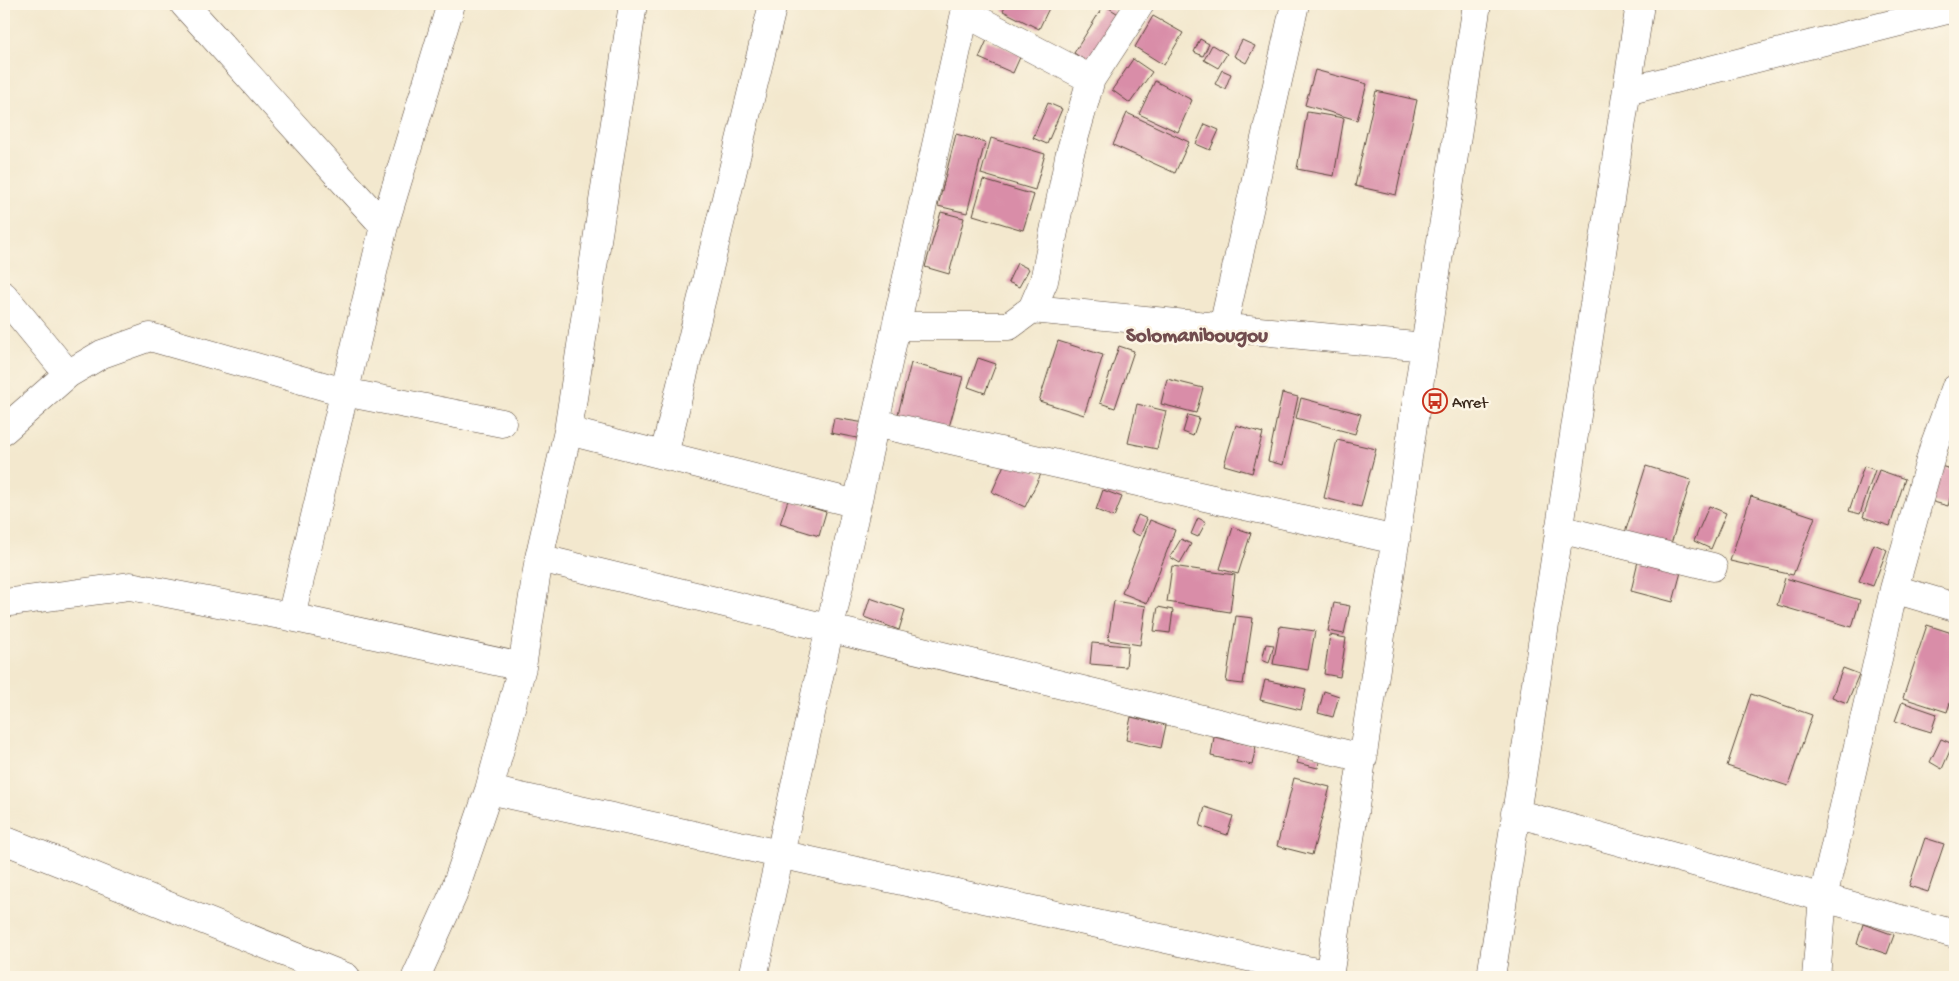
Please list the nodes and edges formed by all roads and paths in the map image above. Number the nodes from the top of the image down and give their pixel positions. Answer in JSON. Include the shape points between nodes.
{"nodes":[{"id":1,"x":184,"y":4,"type":"edge"},
{"id":2,"x":451,"y":4,"type":"edge"},
{"id":3,"x":632,"y":4,"type":"edge"},
{"id":4,"x":773,"y":4,"type":"edge"},
{"id":5,"x":1140,"y":4,"type":"edge"},
{"id":6,"x":1295,"y":4,"type":"edge"},
{"id":7,"x":1640,"y":4,"type":"edge"},
{"id":8,"x":1473,"y":5,"type":"edge"},
{"id":9,"x":966,"y":8,"type":"edge"},
{"id":10,"x":1955,"y":8,"type":"edge"},
{"id":11,"x":1091,"y":79,"type":"junction"},
{"id":12,"x":1627,"y":91,"type":"junction"},
{"id":13,"x":384,"y":226,"type":"junction"},
{"id":14,"x":4,"y":296,"type":"edge"},
{"id":15,"x":1032,"y":309,"type":"junction"},
{"id":16,"x":896,"y":326,"type":"junction"},
{"id":17,"x":1223,"y":327,"type":"junction"},
{"id":18,"x":1425,"y":346,"type":"junction"},
{"id":19,"x":68,"y":374,"type":"junction"},
{"id":20,"x":1955,"y":388,"type":"edge"},
{"id":21,"x":344,"y":392,"type":"junction"},
{"id":22,"x":502,"y":423,"type":"dead end"},
{"id":23,"x":875,"y":423,"type":"junction"},
{"id":24,"x":4,"y":430,"type":"edge"},
{"id":25,"x":568,"y":431,"type":"junction"},
{"id":26,"x":1945,"y":449,"type":"edge"},
{"id":27,"x":664,"y":455,"type":"junction"},
{"id":28,"x":857,"y":504,"type":"junction"},
{"id":29,"x":1559,"y":529,"type":"junction"},
{"id":30,"x":1396,"y":540,"type":"junction"},
{"id":31,"x":539,"y":558,"type":"junction"},
{"id":32,"x":1713,"y":567,"type":"dead end"},
{"id":33,"x":1894,"y":589,"type":"junction"},
{"id":34,"x":4,"y":603,"type":"edge"},
{"id":35,"x":1955,"y":607,"type":"edge"},
{"id":36,"x":290,"y":618,"type":"junction"},
{"id":37,"x":830,"y":628,"type":"junction"},
{"id":38,"x":522,"y":667,"type":"junction"},
{"id":39,"x":1363,"y":758,"type":"junction"},
{"id":40,"x":489,"y":790,"type":"junction"},
{"id":41,"x":1514,"y":813,"type":"junction"},
{"id":42,"x":4,"y":840,"type":"edge"},
{"id":43,"x":780,"y":854,"type":"junction"},
{"id":44,"x":1823,"y":898,"type":"junction"},
{"id":45,"x":1955,"y":934,"type":"edge"},
{"id":46,"x":1329,"y":976,"type":"edge"},
{"id":47,"x":346,"y":977,"type":"edge"},
{"id":48,"x":416,"y":977,"type":"edge"},
{"id":49,"x":753,"y":977,"type":"edge"},
{"id":50,"x":1491,"y":977,"type":"edge"},
{"id":51,"x":1816,"y":977,"type":"edge"}],
"edges":[{"from":1,"to":13,"type":"street"},
{"from":2,"to":13,"type":"street"},
{"from":3,"to":25,"type":"street"},
{"from":4,"to":27,"type":"street"},
{"from":5,"to":11,"type":"street"},
{"from":6,"to":17,"type":"street"},
{"from":7,"to":12,"type":"street"},
{"from":8,"to":18,"type":"street"},
{"from":9,"to":11,"type":"street"},
{"from":9,"to":16,"type":"street"},
{"from":10,"to":12,"type":"street"},
{"from":11,"to":15,"type":"street","via":[[1069,157],[1044,281]]},
{"from":12,"to":29,"type":"street"},
{"from":13,"to":21,"type":"street"},
{"from":14,"to":19,"type":"street"},
{"from":15,"to":16,"type":"street","via":[[1009,326]]},
{"from":15,"to":17,"type":"street"},
{"from":16,"to":23,"type":"street"},
{"from":17,"to":18,"type":"street"},
{"from":18,"to":30,"type":"street"},
{"from":19,"to":21,"type":"street","via":[[102,354],[150,337]]},
{"from":19,"to":24,"type":"street"},
{"from":20,"to":26,"type":"street"},
{"from":21,"to":22,"type":"street"},
{"from":21,"to":36,"type":"street"},
{"from":23,"to":28,"type":"street"},
{"from":23,"to":30,"type":"street"},
{"from":25,"to":27,"type":"street"},
{"from":25,"to":31,"type":"street"},
{"from":26,"to":33,"type":"street"},
{"from":27,"to":28,"type":"street"},
{"from":28,"to":37,"type":"street"},
{"from":29,"to":32,"type":"street"},
{"from":29,"to":41,"type":"street"},
{"from":30,"to":39,"type":"street"},
{"from":31,"to":37,"type":"street"},
{"from":31,"to":38,"type":"street"},
{"from":33,"to":35,"type":"street"},
{"from":33,"to":44,"type":"street"},
{"from":34,"to":36,"type":"street","via":[[130,586]]},
{"from":36,"to":38,"type":"street"},
{"from":37,"to":39,"type":"street"},
{"from":37,"to":43,"type":"street"},
{"from":38,"to":40,"type":"street"},
{"from":39,"to":46,"type":"street"},
{"from":40,"to":43,"type":"street"},
{"from":40,"to":48,"type":"street","via":[[453,895]]},
{"from":41,"to":44,"type":"street"},
{"from":41,"to":50,"type":"street"},
{"from":42,"to":47,"type":"street"},
{"from":43,"to":46,"type":"street"},
{"from":43,"to":49,"type":"street"},
{"from":44,"to":45,"type":"street"},
{"from":44,"to":51,"type":"street"}]}
